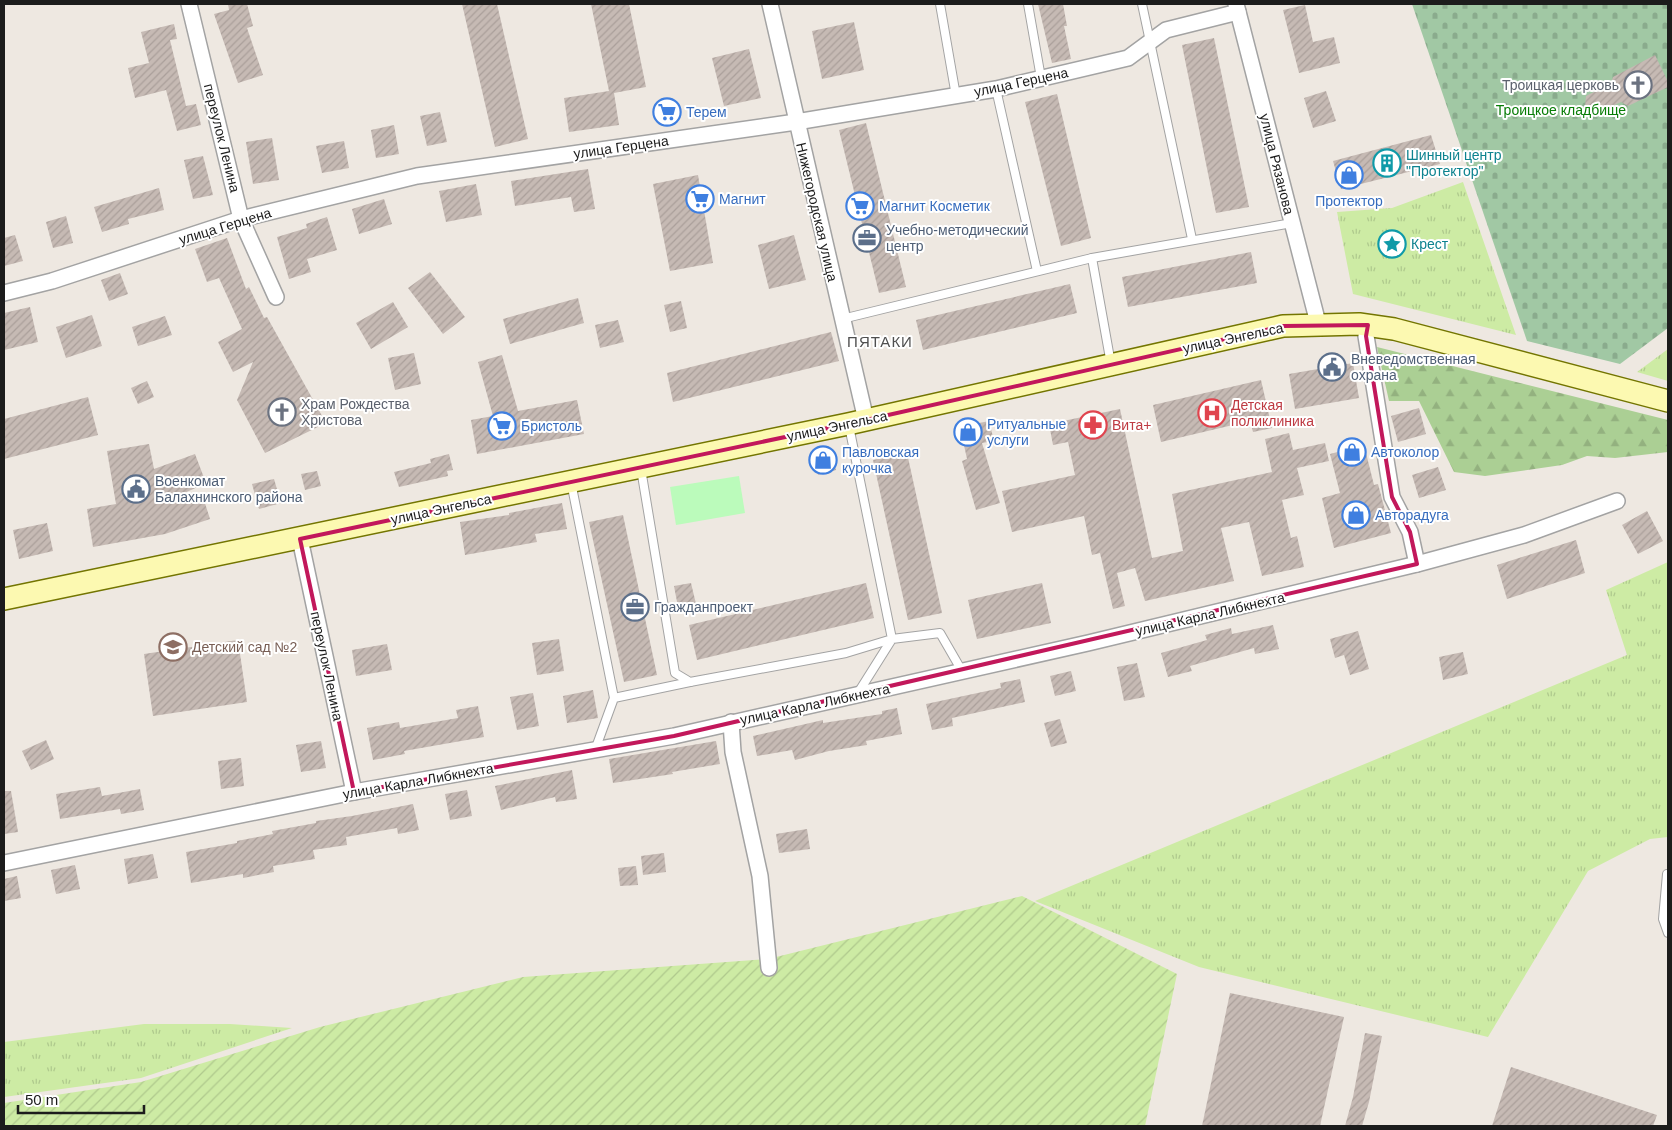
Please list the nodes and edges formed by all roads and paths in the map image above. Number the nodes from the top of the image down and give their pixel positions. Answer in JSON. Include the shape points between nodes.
{"nodes":[{"id":1,"x":189,"y":4,"type":"edge"},
{"id":2,"x":770,"y":4,"type":"edge"},
{"id":3,"x":940,"y":4,"type":"edge"},
{"id":4,"x":1028,"y":4,"type":"edge"},
{"id":5,"x":1142,"y":4,"type":"edge"},
{"id":6,"x":1237,"y":8,"type":"edge"},
{"id":7,"x":1152,"y":40,"type":"junction"},
{"id":8,"x":1041,"y":78,"type":"junction"},
{"id":9,"x":996,"y":90,"type":"junction"},
{"id":10,"x":956,"y":96,"type":"junction"},
{"id":11,"x":796,"y":122,"type":"junction"},
{"id":12,"x":241,"y":218,"type":"junction"},
{"id":13,"x":1292,"y":223,"type":"junction"},
{"id":14,"x":1192,"y":239,"type":"junction"},
{"id":15,"x":1092,"y":258,"type":"junction"},
{"id":16,"x":1038,"y":271,"type":"junction"},
{"id":17,"x":4,"y":293,"type":"edge"},
{"id":18,"x":276,"y":297,"type":"dead end"},
{"id":19,"x":842,"y":319,"type":"junction"},
{"id":20,"x":1318,"y":323,"type":"junction"},
{"id":21,"x":1368,"y":325,"type":"junction"},
{"id":22,"x":1111,"y":364,"type":"junction"},
{"id":23,"x":1668,"y":401,"type":"edge"},
{"id":24,"x":857,"y":422,"type":"junction"},
{"id":25,"x":641,"y":467,"type":"junction"},
{"id":26,"x":571,"y":482,"type":"junction"},
{"id":27,"x":1617,"y":501,"type":"dead end"},
{"id":28,"x":300,"y":539,"type":"junction"},
{"id":29,"x":1417,"y":564,"type":"junction"},
{"id":30,"x":4,"y":599,"type":"edge"},
{"id":31,"x":892,"y":639,"type":"junction"},
{"id":32,"x":962,"y":671,"type":"junction"},
{"id":33,"x":690,"y":682,"type":"junction"},
{"id":34,"x":857,"y":695,"type":"junction"},
{"id":35,"x":614,"y":698,"type":"junction"},
{"id":36,"x":731,"y":722,"type":"junction"},
{"id":37,"x":594,"y":750,"type":"junction"},
{"id":38,"x":354,"y":792,"type":"junction"},
{"id":39,"x":4,"y":863,"type":"edge"},
{"id":40,"x":1667,"y":874,"type":"edge"},
{"id":41,"x":1668,"y":933,"type":"edge"},
{"id":42,"x":769,"y":968,"type":"dead end"}],
"edges":[{"from":1,"to":12,"type":"street","name":"переулок Ленина"},
{"from":2,"to":11,"type":"street","name":"Нижегородская улица"},
{"from":3,"to":10,"type":"lane"},
{"from":4,"to":8,"type":"lane"},
{"from":5,"to":7,"type":"lane"},
{"from":6,"to":7,"type":"street","name":"улица Герцена","via":[[1166,30]]},
{"from":6,"to":13,"type":"street","name":"улица Рязанова"},
{"from":7,"to":8,"type":"street","name":"улица Герцена","via":[[1128,58]]},
{"from":7,"to":14,"type":"lane"},
{"from":8,"to":9,"type":"street","name":"улица Герцена"},
{"from":9,"to":10,"type":"street","name":"улица Герцена"},
{"from":9,"to":16,"type":"lane"},
{"from":10,"to":11,"type":"street","name":"улица Герцена"},
{"from":11,"to":12,"type":"street","name":"улица Герцена","via":[[417,176]]},
{"from":11,"to":19,"type":"street","name":"Нижегородская улица"},
{"from":12,"to":17,"type":"street","name":"улица Герцена","via":[[52,281]]},
{"from":12,"to":18,"type":"street","name":"переулок Ленина"},
{"from":13,"to":14,"type":"lane"},
{"from":13,"to":20,"type":"street","name":"улица Рязанова"},
{"from":14,"to":15,"type":"lane"},
{"from":15,"to":16,"type":"lane"},
{"from":15,"to":22,"type":"lane"},
{"from":16,"to":19,"type":"lane"},
{"from":19,"to":24,"type":"street","name":"Нижегородская улица"},
{"from":20,"to":21,"type":"main road","name":"улица Энгельса"},
{"from":20,"to":22,"type":"main road","name":"улица Энгельса","via":[[1283,326]]},
{"from":21,"to":23,"type":"main road","name":"улица Энгельса"},
{"from":21,"to":29,"type":"street","via":[[1366,336],[1392,497],[1410,532]]},
{"from":22,"to":24,"type":"main road","name":"улица Энгельса"},
{"from":24,"to":25,"type":"main road","name":"улица Энгельса"},
{"from":24,"to":31,"type":"lane"},
{"from":25,"to":26,"type":"main road","name":"улица Энгельса"},
{"from":25,"to":33,"type":"lane","via":[[675,673]]},
{"from":26,"to":28,"type":"main road","name":"улица Энгельса"},
{"from":26,"to":35,"type":"lane"},
{"from":27,"to":29,"type":"street","name":"улица Карла Либкнехта","via":[[1524,535]]},
{"from":28,"to":30,"type":"main road","name":"улица Энгельса"},
{"from":28,"to":38,"type":"street","name":"переулок Ленина"},
{"from":29,"to":32,"type":"street","name":"улица Карла Либкнехта"},
{"from":31,"to":32,"type":"lane","via":[[940,633]]},
{"from":31,"to":33,"type":"lane","via":[[846,653]]},
{"from":31,"to":34,"type":"lane"},
{"from":32,"to":34,"type":"street","name":"улица Карла Либкнехта"},
{"from":33,"to":35,"type":"lane"},
{"from":34,"to":36,"type":"street","name":"улица Карла Либкнехта"},
{"from":35,"to":37,"type":"lane"},
{"from":36,"to":37,"type":"street","name":"улица Карла Либкнехта"},
{"from":36,"to":42,"type":"street","via":[[733,752],[760,876]]},
{"from":37,"to":38,"type":"street","name":"улица Карла Либкнехта"},
{"from":38,"to":39,"type":"street","name":"улица Карла Либкнехта"},
{"from":40,"to":41,"type":"lane","via":[[1663,919]]}]}
